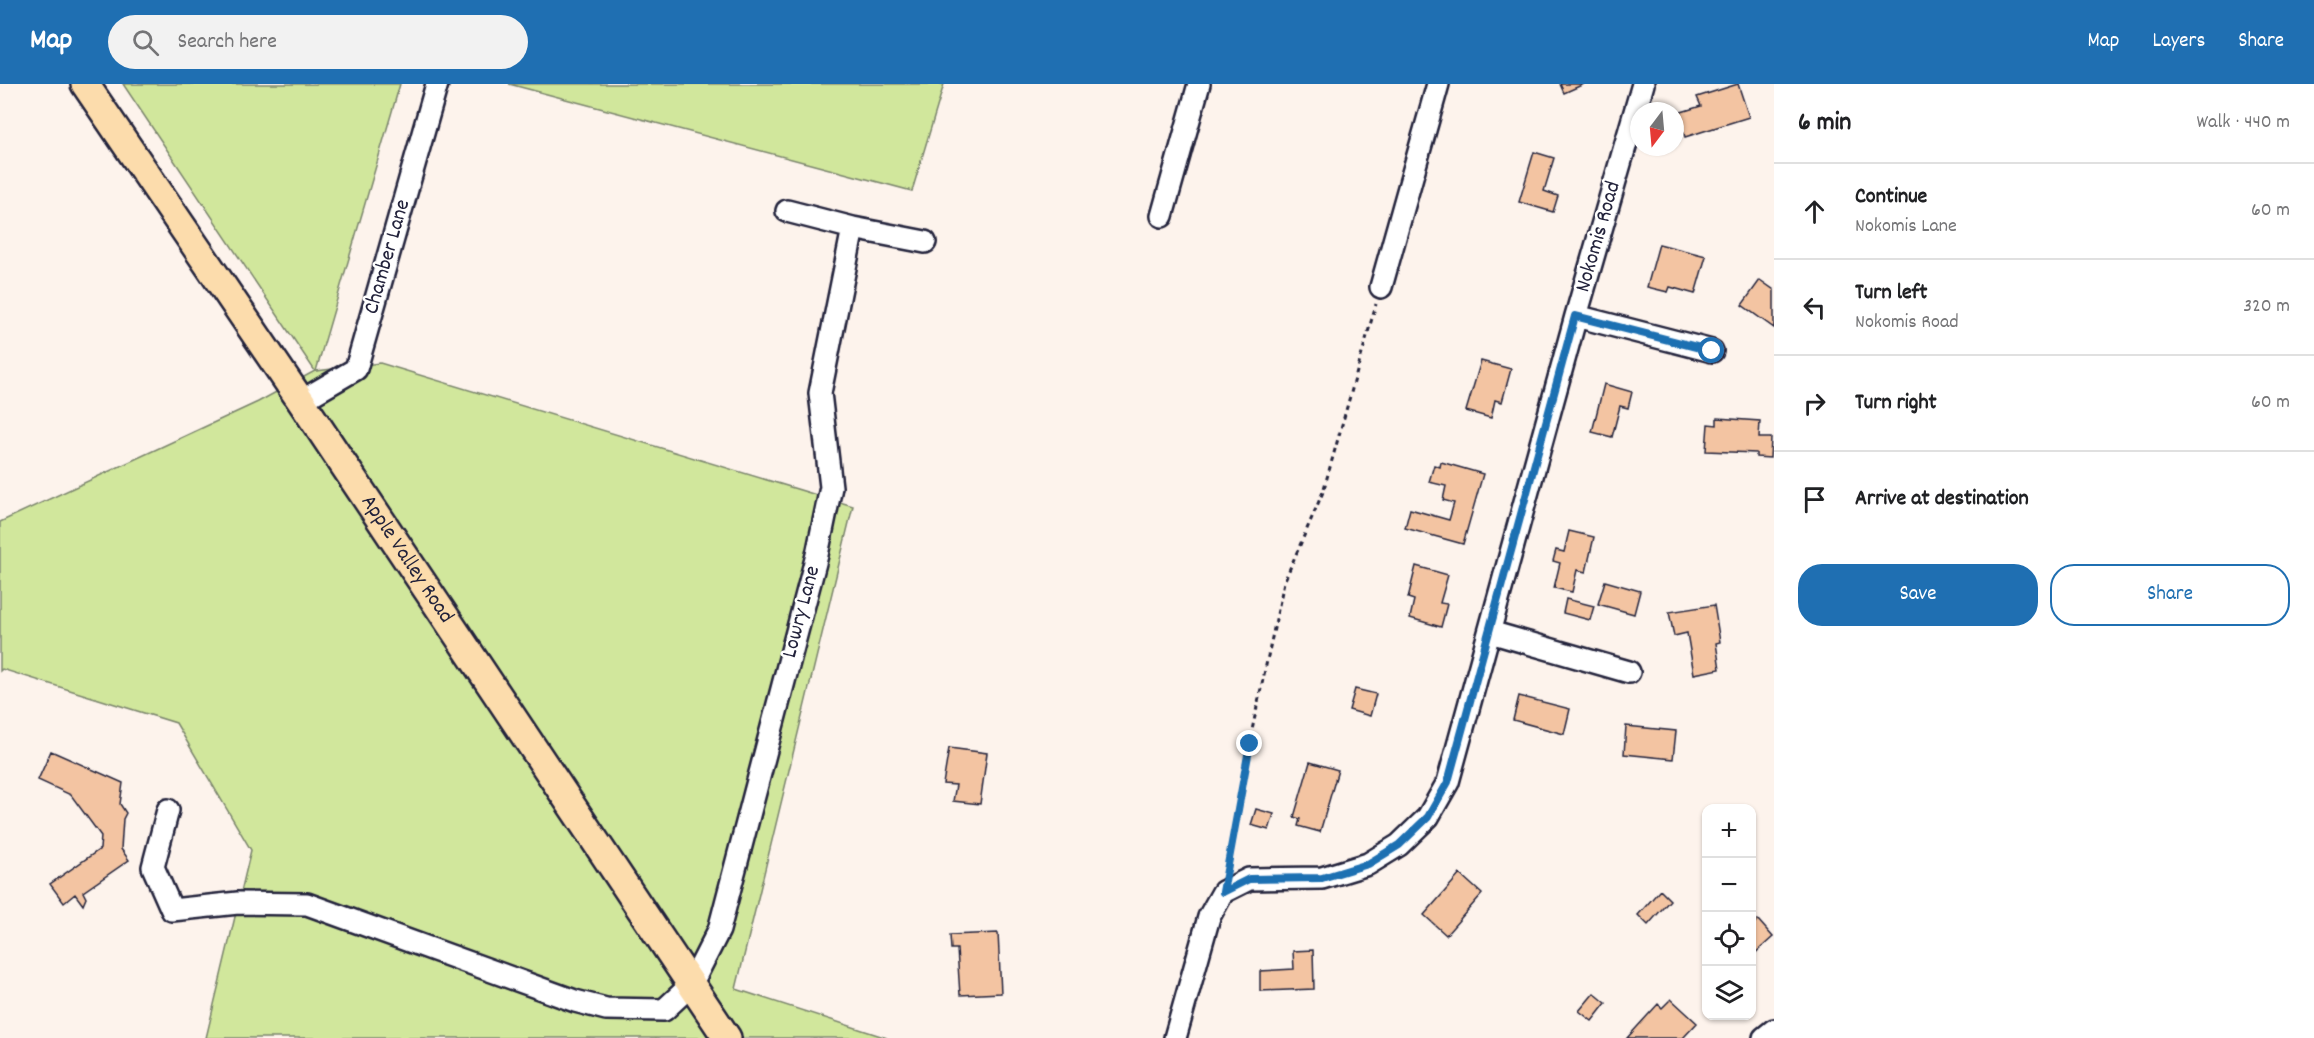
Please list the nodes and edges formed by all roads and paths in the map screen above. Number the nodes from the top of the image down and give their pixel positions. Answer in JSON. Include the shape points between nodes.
{"nodes":[{"id":1,"x":85,"y":84,"type":"edge"},
{"id":2,"x":437,"y":84,"type":"edge"},
{"id":3,"x":1198,"y":84,"type":"edge"},
{"id":4,"x":1438,"y":84,"type":"edge"},
{"id":5,"x":1643,"y":84,"type":"edge"},
{"id":6,"x":787,"y":211,"type":"dead end"},
{"id":7,"x":1162,"y":216,"type":"dead end"},
{"id":8,"x":853,"y":228,"type":"junction"},
{"id":9,"x":925,"y":242,"type":"dead end"},
{"id":10,"x":1381,"y":287,"type":"joint"},
{"id":11,"x":1575,"y":316,"type":"junction"},
{"id":12,"x":1712,"y":351,"type":"dead end"},
{"id":13,"x":301,"y":400,"type":"junction"},
{"id":14,"x":1490,"y":632,"type":"junction"},
{"id":15,"x":1629,"y":672,"type":"dead end"},
{"id":16,"x":168,"y":810,"type":"dead end"},
{"id":17,"x":1223,"y":892,"type":"junction"},
{"id":18,"x":691,"y":985,"type":"junction"},
{"id":19,"x":1774,"y":1030,"type":"edge"},
{"id":20,"x":727,"y":1038,"type":"edge"},
{"id":21,"x":1175,"y":1038,"type":"edge"},
{"id":22,"x":1764,"y":1038,"type":"edge"}],
"edges":[{"from":1,"to":13,"type":"main road","name":"Apple Valley Road"},
{"from":2,"to":13,"type":"street","name":"Chamber Lane","via":[[356,369]]},
{"from":3,"to":7,"type":"street"},
{"from":4,"to":10,"type":"street"},
{"from":5,"to":11,"type":"street","name":"Nokomis Road"},
{"from":6,"to":8,"type":"street"},
{"from":8,"to":9,"type":"street"},
{"from":8,"to":18,"type":"street","name":"Lowry Lane","via":[[820,393],[831,487],[817,555],[719,930]]},
{"from":10,"to":17,"type":"path","via":[[1323,492],[1284,582]]},
{"from":11,"to":12,"type":"street"},
{"from":11,"to":14,"type":"street","name":"Nokomis Road"},
{"from":13,"to":18,"type":"main road","name":"Apple Valley Road"},
{"from":14,"to":15,"type":"street"},
{"from":14,"to":17,"type":"street","name":"Nokomis Road","via":[[1448,782],[1428,817],[1399,845],[1368,864],[1322,878],[1249,879]]},
{"from":16,"to":18,"type":"street","via":[[153,867],[172,910],[238,903],[307,904],[606,1009],[664,1010]]},
{"from":17,"to":21,"type":"street","via":[[1209,917]]},
{"from":18,"to":20,"type":"main road","name":"Apple Valley Road"},
{"from":19,"to":22,"type":"street"}]}
